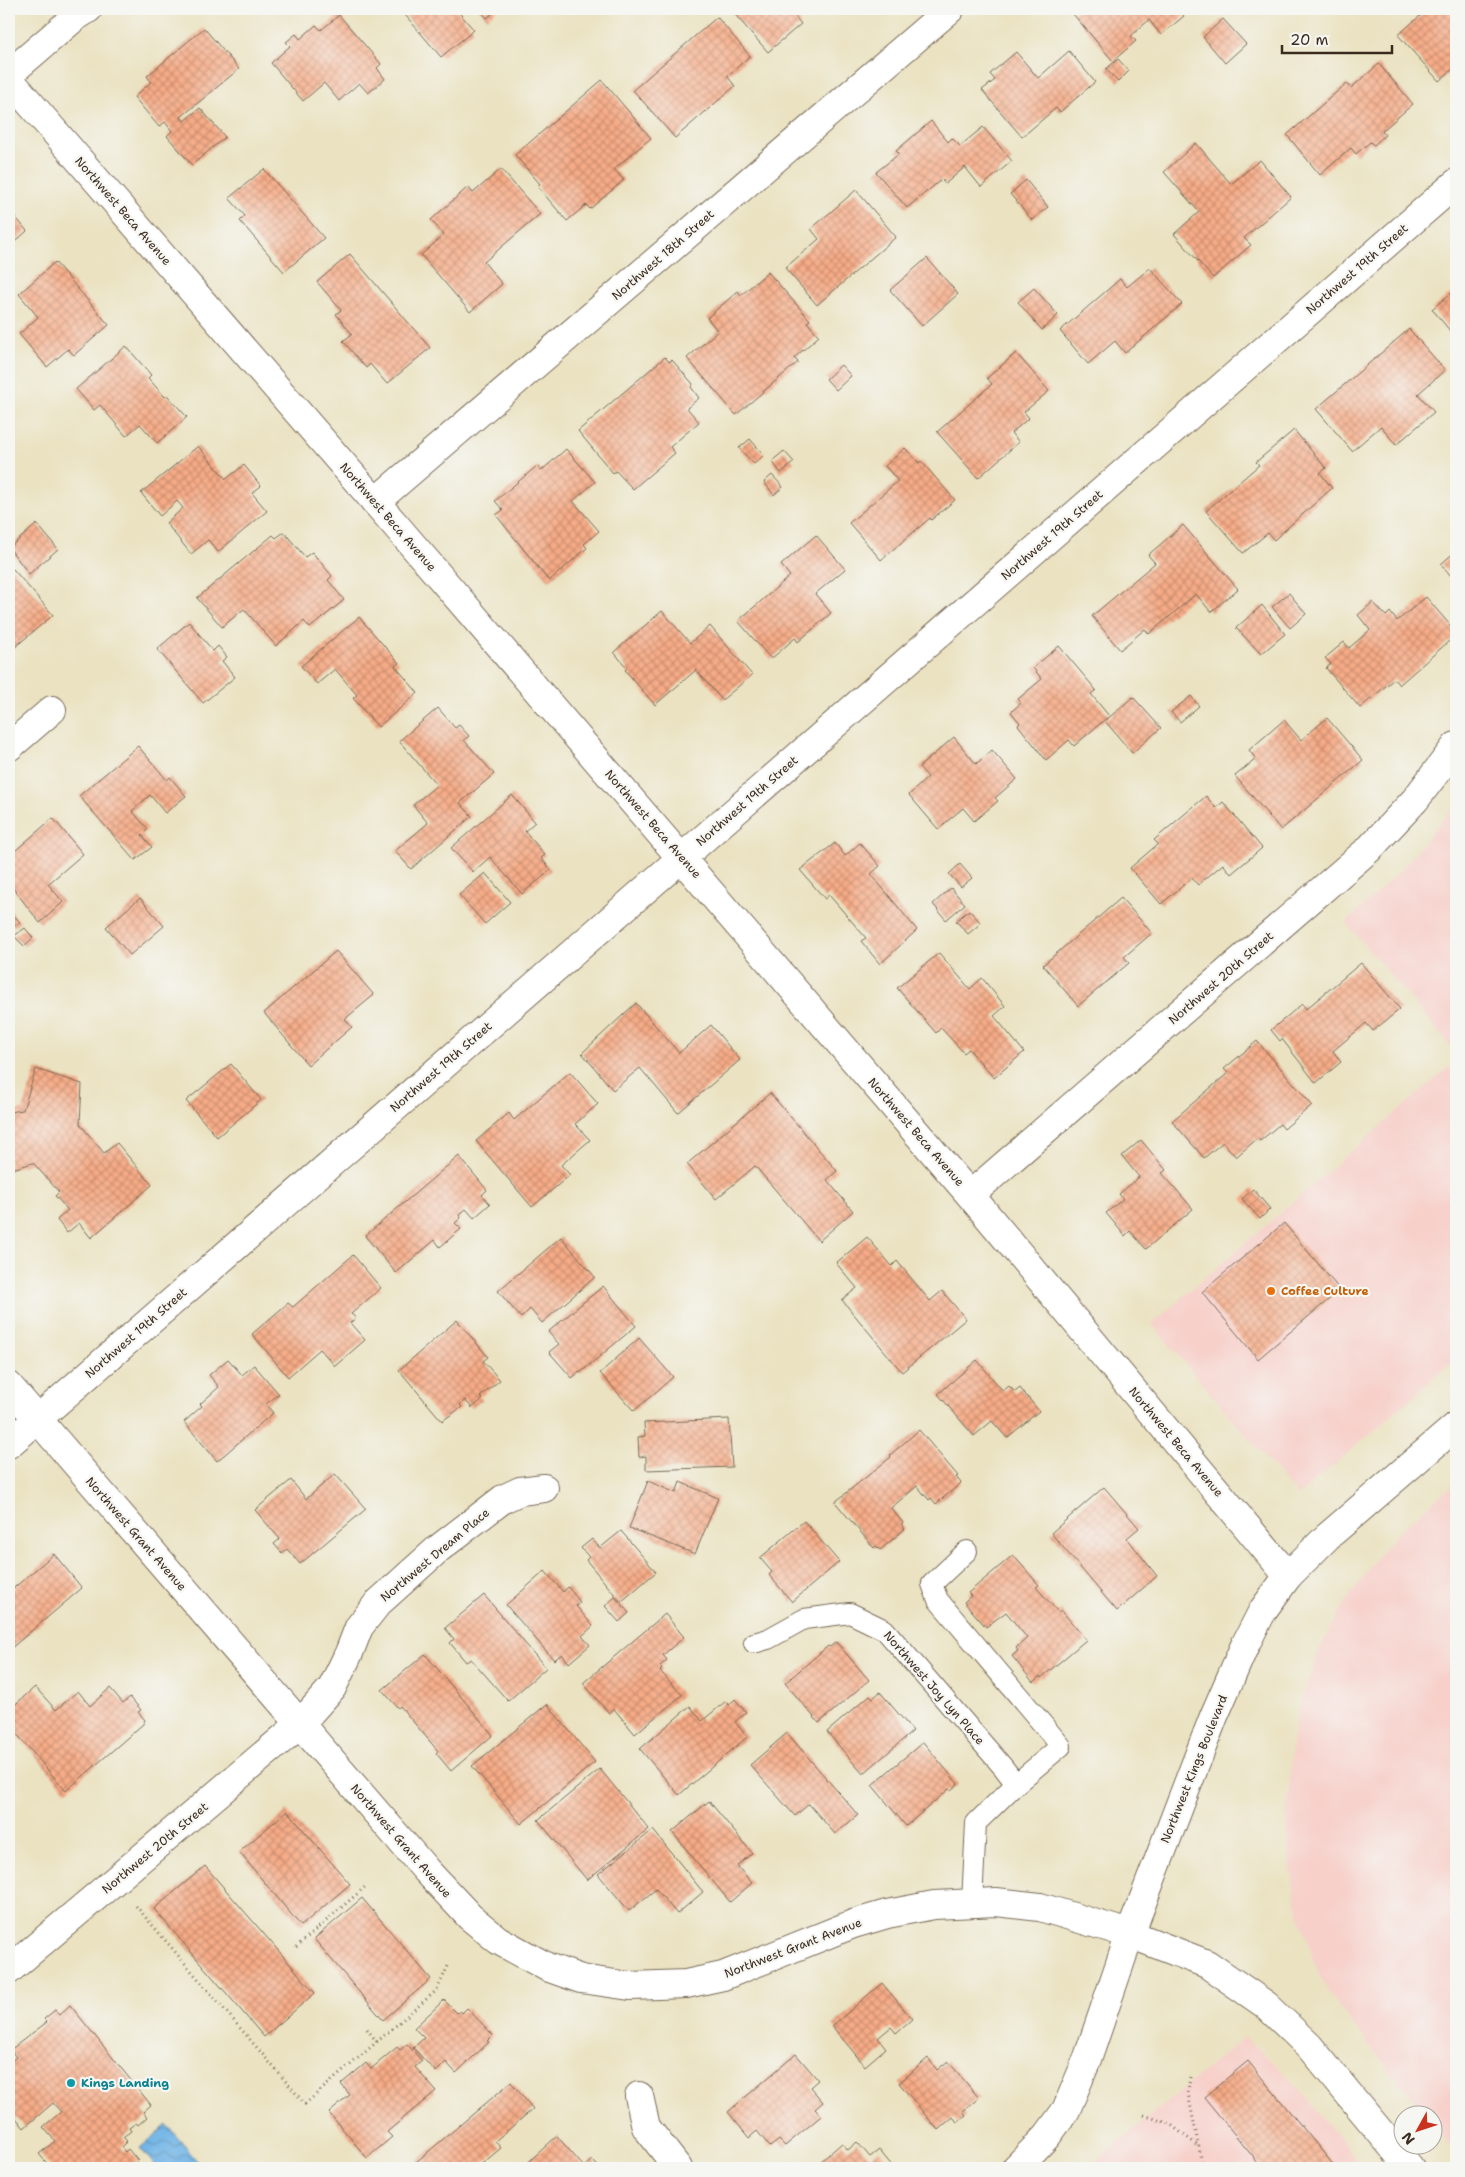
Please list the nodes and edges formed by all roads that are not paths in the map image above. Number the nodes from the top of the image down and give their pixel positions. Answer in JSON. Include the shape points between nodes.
{"nodes":[{"id":1,"x":88,"y":9,"type":"edge"},
{"id":2,"x":950,"y":9,"type":"edge"},
{"id":3,"x":9,"y":74,"type":"edge"},
{"id":4,"x":9,"y":79,"type":"edge"},
{"id":5,"x":1456,"y":183,"type":"edge"},
{"id":6,"x":375,"y":502,"type":"junction"},
{"id":7,"x":52,"y":710,"type":"dead end"},
{"id":8,"x":1456,"y":746,"type":"edge"},
{"id":9,"x":9,"y":747,"type":"edge"},
{"id":10,"x":681,"y":858,"type":"junction"},
{"id":11,"x":970,"y":1195,"type":"junction"},
{"id":12,"x":9,"y":1386,"type":"edge"},
{"id":13,"x":37,"y":1420,"type":"junction"},
{"id":14,"x":1456,"y":1426,"type":"edge"},
{"id":15,"x":9,"y":1444,"type":"edge"},
{"id":16,"x":544,"y":1488,"type":"dead end"},
{"id":17,"x":967,"y":1551,"type":"dead end"},
{"id":18,"x":1288,"y":1576,"type":"junction"},
{"id":19,"x":754,"y":1643,"type":"dead end"},
{"id":20,"x":300,"y":1724,"type":"junction"},
{"id":21,"x":1016,"y":1784,"type":"junction"},
{"id":22,"x":972,"y":1903,"type":"junction"},
{"id":23,"x":1130,"y":1934,"type":"junction"},
{"id":24,"x":9,"y":1970,"type":"edge"},
{"id":25,"x":639,"y":2096,"type":"dead end"},
{"id":26,"x":678,"y":2168,"type":"edge"},
{"id":27,"x":1016,"y":2168,"type":"edge"},
{"id":28,"x":1410,"y":2168,"type":"edge"}],
"edges":[{"from":1,"to":3,"type":"street"},
{"from":2,"to":6,"type":"street","name":"Northwest 18th Street"},
{"from":4,"to":6,"type":"street","name":"Northwest Beca Avenue"},
{"from":5,"to":10,"type":"street","name":"Northwest 19th Street"},
{"from":6,"to":10,"type":"street","name":"Northwest Beca Avenue"},
{"from":7,"to":9,"type":"street"},
{"from":8,"to":11,"type":"street","name":"Northwest 20th Street","via":[[1416,800],[1369,849]]},
{"from":10,"to":11,"type":"street","name":"Northwest Beca Avenue"},
{"from":10,"to":13,"type":"street","name":"Northwest 19th Street"},
{"from":11,"to":18,"type":"street","name":"Northwest Beca Avenue"},
{"from":12,"to":13,"type":"street","name":"Northwest Grant Avenue"},
{"from":13,"to":15,"type":"street","name":"Northwest 19th Street"},
{"from":13,"to":20,"type":"street","name":"Northwest Grant Avenue"},
{"from":14,"to":18,"type":"street","name":"Northwest Kings Boulevard","via":[[1327,1537]]},
{"from":16,"to":20,"type":"street","name":"Northwest Dream Place","via":[[520,1491],[503,1499],[438,1549],[378,1603],[359,1627],[332,1688]]},
{"from":17,"to":21,"type":"lane","via":[[932,1584],[938,1600],[1061,1746]]},
{"from":18,"to":23,"type":"street","name":"Northwest Kings Boulevard","via":[[1263,1610],[1245,1645],[1214,1716]]},
{"from":19,"to":21,"type":"lane","name":"Northwest Joy Lyn Place","via":[[804,1619],[850,1613],[885,1630]]},
{"from":20,"to":22,"type":"street","name":"Northwest Grant Avenue","via":[[470,1917],[498,1940],[547,1967],[582,1979],[630,1986],[686,1984],[723,1976],[852,1924],[887,1914],[934,1905]]},
{"from":20,"to":24,"type":"street","name":"Northwest 20th Street"},
{"from":21,"to":22,"type":"lane","via":[[976,1823]]},
{"from":22,"to":23,"type":"street","name":"Northwest Grant Avenue","via":[[1040,1907]]},
{"from":23,"to":27,"type":"street","name":"Northwest Kings Boulevard","via":[[1087,2060],[1066,2110],[1047,2136]]},
{"from":23,"to":28,"type":"street","name":"Northwest Grant Avenue","via":[[1207,1964],[1266,2005],[1309,2046]]},
{"from":25,"to":26,"type":"street","via":[[646,2127]]}]}
